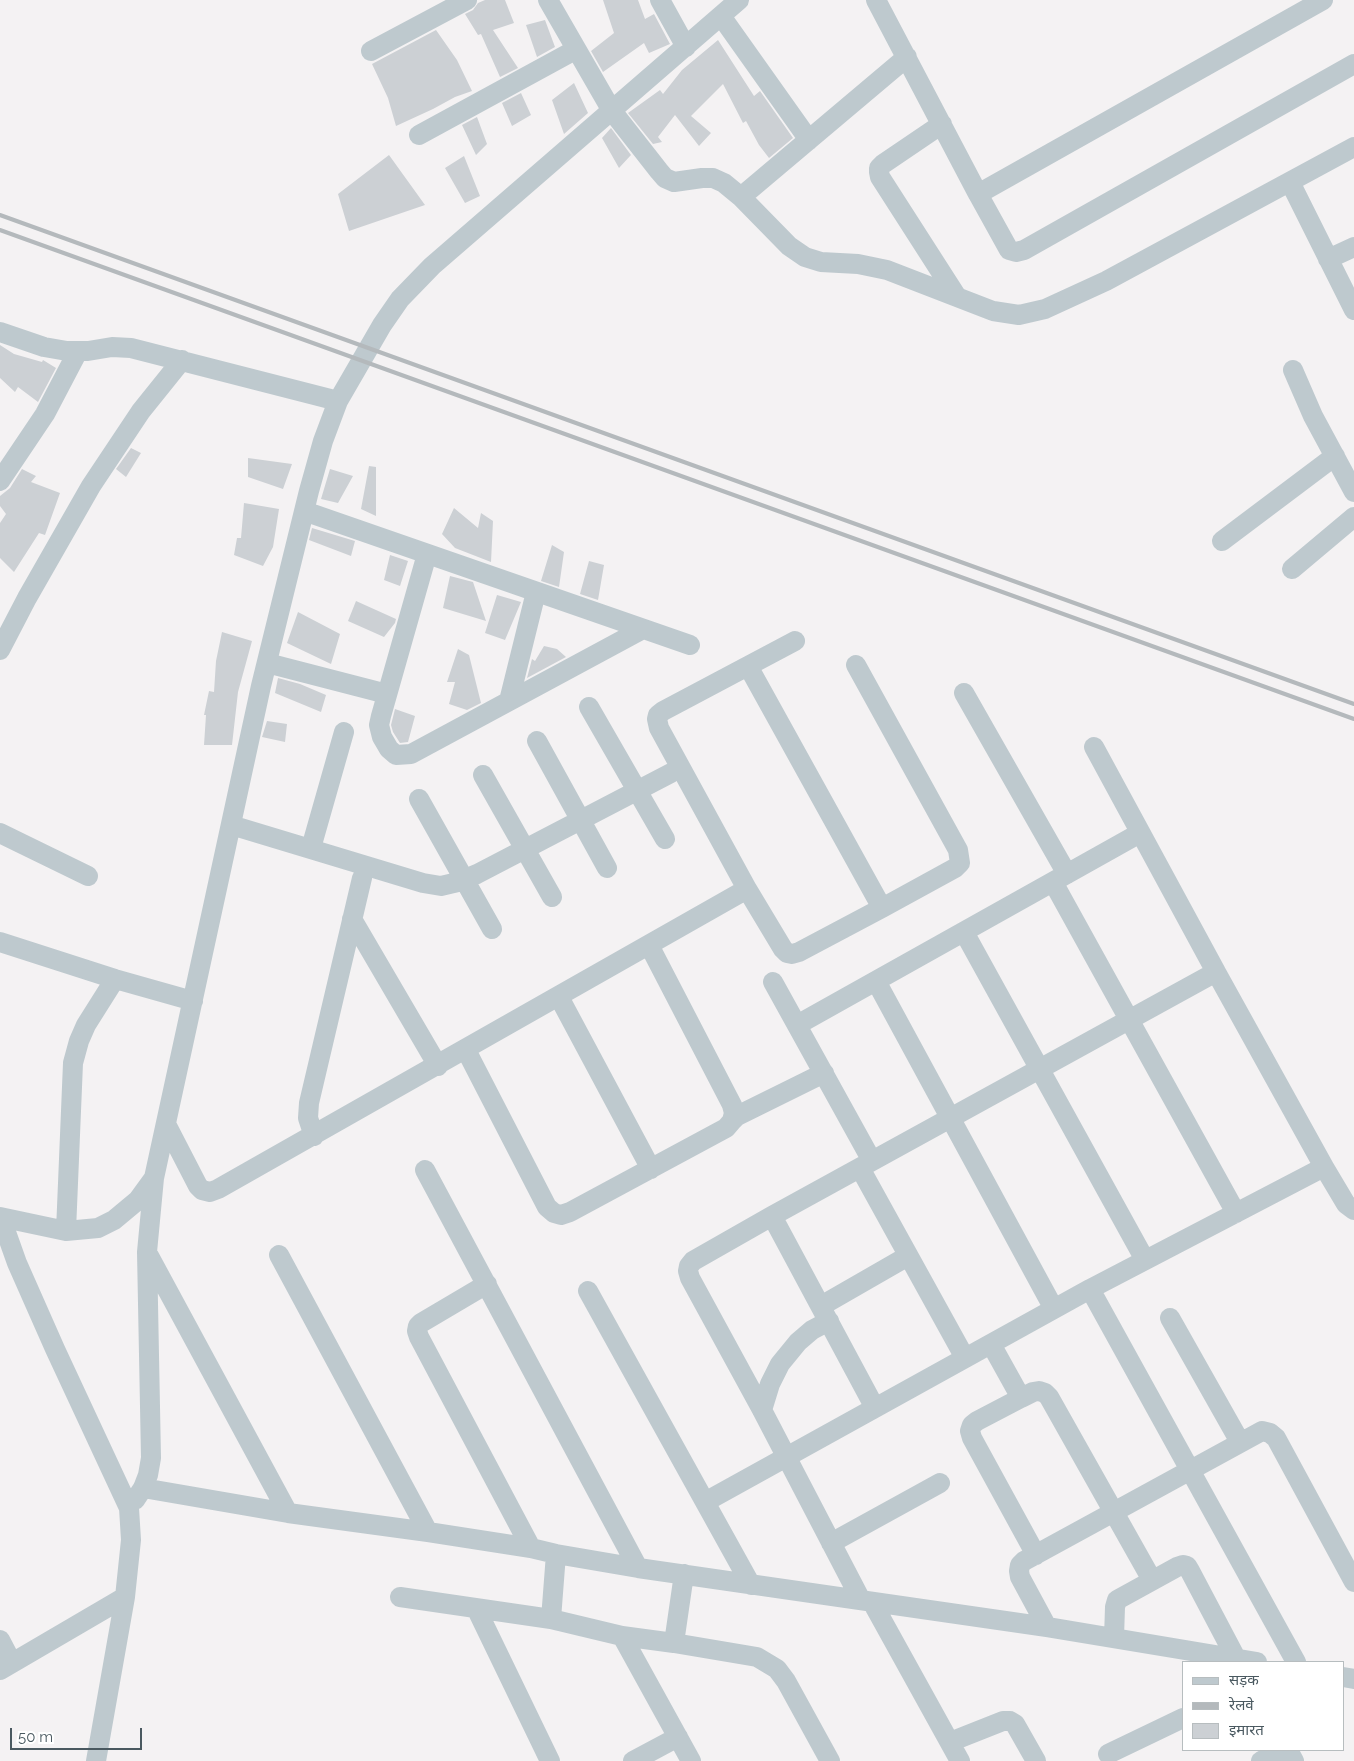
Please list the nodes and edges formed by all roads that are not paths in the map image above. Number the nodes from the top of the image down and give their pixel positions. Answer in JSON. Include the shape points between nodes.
{"nodes":[{"id":1,"x":467,"y":0,"type":"edge"},
{"id":2,"x":548,"y":0,"type":"edge"},
{"id":3,"x":660,"y":0,"type":"edge"},
{"id":4,"x":739,"y":0,"type":"edge"},
{"id":5,"x":876,"y":0,"type":"edge"},
{"id":6,"x":1323,"y":0,"type":"edge"},
{"id":7,"x":721,"y":16,"type":"junction"},
{"id":8,"x":686,"y":47,"type":"junction"},
{"id":9,"x":575,"y":50,"type":"junction"},
{"id":10,"x":371,"y":51,"type":"dead end"},
{"id":11,"x":907,"y":58,"type":"junction"},
{"id":12,"x":1354,"y":64,"type":"edge"},
{"id":13,"x":612,"y":111,"type":"junction"},
{"id":14,"x":942,"y":124,"type":"junction"},
{"id":15,"x":418,"y":135,"type":"dead end"},
{"id":16,"x":809,"y":140,"type":"junction"},
{"id":17,"x":1354,"y":147,"type":"edge"},
{"id":18,"x":1290,"y":182,"type":"junction"},
{"id":19,"x":978,"y":194,"type":"junction"},
{"id":20,"x":741,"y":197,"type":"junction"},
{"id":21,"x":1354,"y":247,"type":"edge"},
{"id":22,"x":1328,"y":259,"type":"junction"},
{"id":23,"x":957,"y":297,"type":"junction"},
{"id":24,"x":1354,"y":310,"type":"edge"},
{"id":25,"x":0,"y":332,"type":"edge"},
{"id":26,"x":78,"y":351,"type":"junction"},
{"id":27,"x":182,"y":360,"type":"junction"},
{"id":28,"x":1293,"y":370,"type":"dead end"},
{"id":29,"x":338,"y":401,"type":"junction"},
{"id":30,"x":1335,"y":456,"type":"junction"},
{"id":31,"x":0,"y":481,"type":"edge"},
{"id":32,"x":1354,"y":492,"type":"edge"},
{"id":33,"x":304,"y":511,"type":"junction"},
{"id":34,"x":1354,"y":517,"type":"edge"},
{"id":35,"x":1222,"y":542,"type":"dead end"},
{"id":36,"x":427,"y":554,"type":"junction"},
{"id":37,"x":1292,"y":569,"type":"dead end"},
{"id":38,"x":536,"y":592,"type":"junction"},
{"id":39,"x":643,"y":629,"type":"junction"},
{"id":40,"x":795,"y":641,"type":"dead end"},
{"id":41,"x":690,"y":645,"type":"dead end"},
{"id":42,"x":0,"y":650,"type":"edge"},
{"id":43,"x":267,"y":663,"type":"junction"},
{"id":44,"x":856,"y":665,"type":"dead end"},
{"id":45,"x":748,"y":666,"type":"junction"},
{"id":46,"x":964,"y":693,"type":"dead end"},
{"id":47,"x":387,"y":694,"type":"junction"},
{"id":48,"x":509,"y":701,"type":"junction"},
{"id":49,"x":589,"y":707,"type":"dead end"},
{"id":50,"x":344,"y":732,"type":"dead end"},
{"id":51,"x":537,"y":741,"type":"dead end"},
{"id":52,"x":1094,"y":747,"type":"dead end"},
{"id":53,"x":671,"y":773,"type":"dead end"},
{"id":54,"x":483,"y":775,"type":"dead end"},
{"id":55,"x":638,"y":790,"type":"junction"},
{"id":56,"x":419,"y":799,"type":"dead end"},
{"id":57,"x":580,"y":820,"type":"junction"},
{"id":58,"x":231,"y":825,"type":"junction"},
{"id":59,"x":0,"y":833,"type":"edge"},
{"id":60,"x":1140,"y":833,"type":"junction"},
{"id":61,"x":666,"y":839,"type":"dead end"},
{"id":62,"x":311,"y":848,"type":"junction"},
{"id":63,"x":524,"y":849,"type":"junction"},
{"id":64,"x":607,"y":868,"type":"dead end"},
{"id":65,"x":88,"y":876,"type":"dead end"},
{"id":66,"x":362,"y":878,"type":"dead end"},
{"id":67,"x":1060,"y":878,"type":"junction"},
{"id":68,"x":464,"y":879,"type":"junction"},
{"id":69,"x":747,"y":889,"type":"junction"},
{"id":70,"x":552,"y":897,"type":"dead end"},
{"id":71,"x":882,"y":908,"type":"junction"},
{"id":72,"x":352,"y":919,"type":"junction"},
{"id":73,"x":492,"y":929,"type":"dead end"},
{"id":74,"x":964,"y":932,"type":"junction"},
{"id":75,"x":0,"y":942,"type":"edge"},
{"id":76,"x":649,"y":945,"type":"junction"},
{"id":77,"x":1216,"y":972,"type":"junction"},
{"id":78,"x":115,"y":979,"type":"junction"},
{"id":79,"x":876,"y":981,"type":"junction"},
{"id":80,"x":773,"y":982,"type":"dead end"},
{"id":81,"x":559,"y":997,"type":"junction"},
{"id":82,"x":193,"y":1001,"type":"junction"},
{"id":83,"x":1129,"y":1019,"type":"junction"},
{"id":84,"x":797,"y":1026,"type":"junction"},
{"id":85,"x":466,"y":1050,"type":"junction"},
{"id":86,"x":438,"y":1066,"type":"junction"},
{"id":87,"x":1040,"y":1068,"type":"junction"},
{"id":88,"x":824,"y":1073,"type":"junction"},
{"id":89,"x":951,"y":1117,"type":"junction"},
{"id":90,"x":732,"y":1121,"type":"junction"},
{"id":91,"x":166,"y":1124,"type":"junction"},
{"id":92,"x":314,"y":1136,"type":"junction"},
{"id":93,"x":866,"y":1164,"type":"junction"},
{"id":94,"x":1324,"y":1167,"type":"junction"},
{"id":95,"x":651,"y":1169,"type":"junction"},
{"id":96,"x":425,"y":1170,"type":"dead end"},
{"id":97,"x":154,"y":1178,"type":"junction"},
{"id":98,"x":1354,"y":1210,"type":"edge"},
{"id":99,"x":1236,"y":1213,"type":"junction"},
{"id":100,"x":772,"y":1216,"type":"junction"},
{"id":101,"x":1,"y":1217,"type":"edge"},
{"id":102,"x":66,"y":1231,"type":"junction"},
{"id":103,"x":147,"y":1252,"type":"junction"},
{"id":104,"x":279,"y":1255,"type":"dead end"},
{"id":105,"x":908,"y":1256,"type":"junction"},
{"id":106,"x":1145,"y":1260,"type":"junction"},
{"id":107,"x":487,"y":1284,"type":"junction"},
{"id":108,"x":1090,"y":1289,"type":"junction"},
{"id":109,"x":588,"y":1291,"type":"dead end"},
{"id":110,"x":1054,"y":1309,"type":"junction"},
{"id":111,"x":825,"y":1314,"type":"junction"},
{"id":112,"x":1170,"y":1318,"type":"dead end"},
{"id":113,"x":991,"y":1344,"type":"junction"},
{"id":114,"x":965,"y":1358,"type":"junction"},
{"id":115,"x":1021,"y":1398,"type":"junction"},
{"id":116,"x":876,"y":1408,"type":"junction"},
{"id":117,"x":762,"y":1410,"type":"junction"},
{"id":118,"x":1240,"y":1442,"type":"junction"},
{"id":119,"x":787,"y":1457,"type":"junction"},
{"id":120,"x":1191,"y":1470,"type":"junction"},
{"id":121,"x":940,"y":1483,"type":"dead end"},
{"id":122,"x":143,"y":1488,"type":"junction"},
{"id":123,"x":705,"y":1502,"type":"junction"},
{"id":124,"x":129,"y":1508,"type":"junction"},
{"id":125,"x":1114,"y":1512,"type":"junction"},
{"id":126,"x":288,"y":1513,"type":"junction"},
{"id":127,"x":428,"y":1532,"type":"junction"},
{"id":128,"x":832,"y":1543,"type":"junction"},
{"id":129,"x":531,"y":1548,"type":"junction"},
{"id":130,"x":556,"y":1554,"type":"junction"},
{"id":131,"x":1036,"y":1555,"type":"junction"},
{"id":132,"x":638,"y":1568,"type":"junction"},
{"id":133,"x":684,"y":1574,"type":"junction"},
{"id":134,"x":1152,"y":1580,"type":"junction"},
{"id":135,"x":1354,"y":1582,"type":"edge"},
{"id":136,"x":752,"y":1586,"type":"junction"},
{"id":137,"x":125,"y":1597,"type":"junction"},
{"id":138,"x":400,"y":1597,"type":"dead end"},
{"id":139,"x":867,"y":1601,"type":"junction"},
{"id":140,"x":476,"y":1608,"type":"junction"},
{"id":141,"x":551,"y":1619,"type":"junction"},
{"id":142,"x":1047,"y":1627,"type":"junction"},
{"id":143,"x":622,"y":1636,"type":"junction"},
{"id":144,"x":1114,"y":1638,"type":"junction"},
{"id":145,"x":0,"y":1640,"type":"edge"},
{"id":146,"x":674,"y":1643,"type":"junction"},
{"id":147,"x":1237,"y":1661,"type":"edge"},
{"id":148,"x":1295,"y":1661,"type":"edge"},
{"id":149,"x":6,"y":1666,"type":"edge"},
{"id":150,"x":1182,"y":1718,"type":"edge"},
{"id":151,"x":678,"y":1737,"type":"junction"},
{"id":152,"x":950,"y":1742,"type":"junction"},
{"id":153,"x":1280,"y":1751,"type":"edge"},
{"id":154,"x":1108,"y":1754,"type":"dead end"},
{"id":155,"x":96,"y":1761,"type":"edge"},
{"id":156,"x":550,"y":1761,"type":"edge"},
{"id":157,"x":633,"y":1761,"type":"edge"},
{"id":158,"x":690,"y":1761,"type":"edge"},
{"id":159,"x":830,"y":1761,"type":"edge"},
{"id":160,"x":960,"y":1761,"type":"edge"},
{"id":161,"x":1036,"y":1761,"type":"edge"},
{"id":162,"x":1261,"y":1761,"type":"edge"}],
"edges":[{"from":1,"to":10,"type":"street"},
{"from":2,"to":9,"type":"street"},
{"from":3,"to":8,"type":"street"},
{"from":4,"to":7,"type":"street"},
{"from":5,"to":11,"type":"street"},
{"from":6,"to":19,"type":"street"},
{"from":7,"to":8,"type":"street"},
{"from":7,"to":16,"type":"street"},
{"from":8,"to":13,"type":"street"},
{"from":9,"to":13,"type":"street"},
{"from":9,"to":15,"type":"street"},
{"from":11,"to":14,"type":"street"},
{"from":11,"to":16,"type":"street"},
{"from":12,"to":19,"type":"street","via":[[1024,250],[1009,250]]},
{"from":13,"to":20,"type":"street","via":[[665,178],[674,182],[713,178]]},
{"from":13,"to":29,"type":"street","via":[[406,292],[382,325]]},
{"from":14,"to":19,"type":"street"},
{"from":14,"to":23,"type":"street","via":[[883,164],[879,172]]},
{"from":16,"to":20,"type":"street"},
{"from":17,"to":18,"type":"street"},
{"from":18,"to":22,"type":"street"},
{"from":18,"to":23,"type":"street","via":[[1106,281],[1046,309],[1019,316],[992,311]]},
{"from":20,"to":23,"type":"street","via":[[789,246],[805,257],[887,270]]},
{"from":21,"to":22,"type":"street"},
{"from":22,"to":24,"type":"street"},
{"from":25,"to":26,"type":"street","via":[[44,347]]},
{"from":26,"to":27,"type":"street","via":[[131,348]]},
{"from":26,"to":31,"type":"street","via":[[45,414]]},
{"from":27,"to":29,"type":"street"},
{"from":27,"to":42,"type":"street","via":[[141,411],[91,486]]},
{"from":28,"to":30,"type":"street"},
{"from":29,"to":33,"type":"street","via":[[323,441]]},
{"from":30,"to":32,"type":"street"},
{"from":30,"to":35,"type":"street"},
{"from":33,"to":36,"type":"street"},
{"from":33,"to":43,"type":"street"},
{"from":34,"to":37,"type":"street"},
{"from":36,"to":38,"type":"street"},
{"from":36,"to":47,"type":"street"},
{"from":38,"to":39,"type":"street"},
{"from":38,"to":48,"type":"street"},
{"from":39,"to":41,"type":"street"},
{"from":39,"to":48,"type":"street"},
{"from":40,"to":45,"type":"street"},
{"from":43,"to":47,"type":"street"},
{"from":43,"to":58,"type":"street"},
{"from":44,"to":71,"type":"street","via":[[961,857],[955,868]]},
{"from":45,"to":69,"type":"street","via":[[663,710],[656,719]]},
{"from":45,"to":71,"type":"street"},
{"from":46,"to":67,"type":"street"},
{"from":47,"to":48,"type":"street","via":[[380,725],[382,737],[389,749],[403,756]]},
{"from":49,"to":55,"type":"street"},
{"from":50,"to":62,"type":"street"},
{"from":51,"to":57,"type":"street"},
{"from":52,"to":60,"type":"street"},
{"from":53,"to":55,"type":"street"},
{"from":54,"to":63,"type":"street"},
{"from":55,"to":57,"type":"street"},
{"from":55,"to":61,"type":"street"},
{"from":56,"to":68,"type":"street"},
{"from":57,"to":63,"type":"street"},
{"from":57,"to":64,"type":"street"},
{"from":58,"to":62,"type":"street"},
{"from":58,"to":82,"type":"street"},
{"from":59,"to":65,"type":"street"},
{"from":60,"to":67,"type":"street"},
{"from":60,"to":77,"type":"street"},
{"from":62,"to":68,"type":"street","via":[[424,883],[441,886]]},
{"from":63,"to":68,"type":"street"},
{"from":63,"to":70,"type":"street"},
{"from":66,"to":72,"type":"street"},
{"from":67,"to":74,"type":"street"},
{"from":67,"to":83,"type":"street"},
{"from":68,"to":73,"type":"street"},
{"from":69,"to":71,"type":"street","via":[[783,949],[792,954]]},
{"from":69,"to":76,"type":"street"},
{"from":72,"to":86,"type":"street"},
{"from":72,"to":92,"type":"street","via":[[309,1103],[308,1118]]},
{"from":74,"to":79,"type":"street"},
{"from":74,"to":87,"type":"street"},
{"from":75,"to":78,"type":"street"},
{"from":76,"to":81,"type":"street"},
{"from":76,"to":90,"type":"street","via":[[732,1105]]},
{"from":77,"to":83,"type":"street"},
{"from":77,"to":94,"type":"street"},
{"from":78,"to":82,"type":"street"},
{"from":78,"to":102,"type":"street","via":[[78,1041],[73,1063]]},
{"from":79,"to":84,"type":"street"},
{"from":79,"to":89,"type":"street"},
{"from":80,"to":84,"type":"street"},
{"from":81,"to":85,"type":"street"},
{"from":81,"to":95,"type":"street"},
{"from":82,"to":91,"type":"street"},
{"from":83,"to":87,"type":"street"},
{"from":83,"to":99,"type":"street"},
{"from":84,"to":88,"type":"street"},
{"from":85,"to":86,"type":"street"},
{"from":85,"to":95,"type":"street","via":[[547,1207],[554,1214],[570,1212]]},
{"from":86,"to":92,"type":"street"},
{"from":87,"to":89,"type":"street"},
{"from":87,"to":106,"type":"street"},
{"from":88,"to":90,"type":"street"},
{"from":88,"to":93,"type":"street"},
{"from":89,"to":93,"type":"street"},
{"from":89,"to":110,"type":"street"},
{"from":90,"to":95,"type":"street","via":[[726,1128]]},
{"from":91,"to":92,"type":"street","via":[[198,1186],[210,1192]]},
{"from":91,"to":97,"type":"street"},
{"from":93,"to":100,"type":"street"},
{"from":93,"to":105,"type":"street"},
{"from":94,"to":98,"type":"street","via":[[1346,1204]]},
{"from":94,"to":99,"type":"street"},
{"from":96,"to":107,"type":"street"},
{"from":97,"to":102,"type":"street","via":[[138,1200],[114,1220],[98,1228]]},
{"from":97,"to":103,"type":"street"},
{"from":99,"to":106,"type":"street"},
{"from":100,"to":111,"type":"street"},
{"from":100,"to":117,"type":"street","via":[[693,1261],[688,1271]]},
{"from":101,"to":102,"type":"street"},
{"from":101,"to":124,"type":"street","via":[[16,1263]]},
{"from":103,"to":122,"type":"street","via":[[151,1458]]},
{"from":103,"to":126,"type":"street"},
{"from":104,"to":127,"type":"street"},
{"from":105,"to":111,"type":"street"},
{"from":105,"to":114,"type":"street"},
{"from":106,"to":108,"type":"street"},
{"from":107,"to":129,"type":"street","via":[[421,1323],[417,1331]]},
{"from":107,"to":132,"type":"street"},
{"from":108,"to":110,"type":"street"},
{"from":108,"to":120,"type":"street"},
{"from":109,"to":123,"type":"street"},
{"from":110,"to":113,"type":"street"},
{"from":111,"to":116,"type":"street"},
{"from":111,"to":117,"type":"street","via":[[780,1364]]},
{"from":112,"to":118,"type":"street"},
{"from":113,"to":114,"type":"street"},
{"from":113,"to":115,"type":"street"},
{"from":114,"to":116,"type":"street"},
{"from":115,"to":125,"type":"street","via":[[1039,1391],[1049,1397]]},
{"from":115,"to":131,"type":"street","via":[[977,1421],[970,1431]]},
{"from":116,"to":119,"type":"street"},
{"from":117,"to":119,"type":"street"},
{"from":118,"to":120,"type":"street"},
{"from":118,"to":135,"type":"street","via":[[1262,1431],[1270,1432],[1276,1438]]},
{"from":119,"to":123,"type":"street"},
{"from":119,"to":128,"type":"street"},
{"from":120,"to":125,"type":"street"},
{"from":120,"to":148,"type":"street"},
{"from":121,"to":128,"type":"street"},
{"from":122,"to":124,"type":"street"},
{"from":122,"to":126,"type":"street"},
{"from":123,"to":136,"type":"street"},
{"from":124,"to":137,"type":"street","via":[[131,1540]]},
{"from":125,"to":131,"type":"street"},
{"from":125,"to":134,"type":"street"},
{"from":126,"to":127,"type":"street"},
{"from":127,"to":129,"type":"street"},
{"from":128,"to":139,"type":"street"},
{"from":129,"to":130,"type":"street"},
{"from":130,"to":132,"type":"street"},
{"from":130,"to":141,"type":"street"},
{"from":131,"to":142,"type":"street","via":[[1024,1561],[1019,1571]]},
{"from":132,"to":133,"type":"street"},
{"from":133,"to":136,"type":"street"},
{"from":133,"to":146,"type":"street"},
{"from":134,"to":144,"type":"street","via":[[1117,1600]]},
{"from":134,"to":147,"type":"street","via":[[1177,1567],[1187,1566]]},
{"from":136,"to":139,"type":"street"},
{"from":137,"to":149,"type":"street"},
{"from":137,"to":155,"type":"street"},
{"from":138,"to":140,"type":"street"},
{"from":139,"to":142,"type":"street"},
{"from":139,"to":152,"type":"street"},
{"from":140,"to":141,"type":"street"},
{"from":140,"to":156,"type":"street"},
{"from":141,"to":143,"type":"street"},
{"from":142,"to":144,"type":"street"},
{"from":143,"to":146,"type":"street"},
{"from":143,"to":151,"type":"street"},
{"from":144,"to":147,"type":"street"},
{"from":145,"to":149,"type":"street"},
{"from":146,"to":159,"type":"street","via":[[757,1657],[777,1669]]},
{"from":150,"to":154,"type":"street"},
{"from":151,"to":157,"type":"street"},
{"from":151,"to":158,"type":"street"},
{"from":152,"to":160,"type":"street"},
{"from":152,"to":161,"type":"street","via":[[1010,1721],[1015,1724]]},
{"from":153,"to":162,"type":"street"}]}
